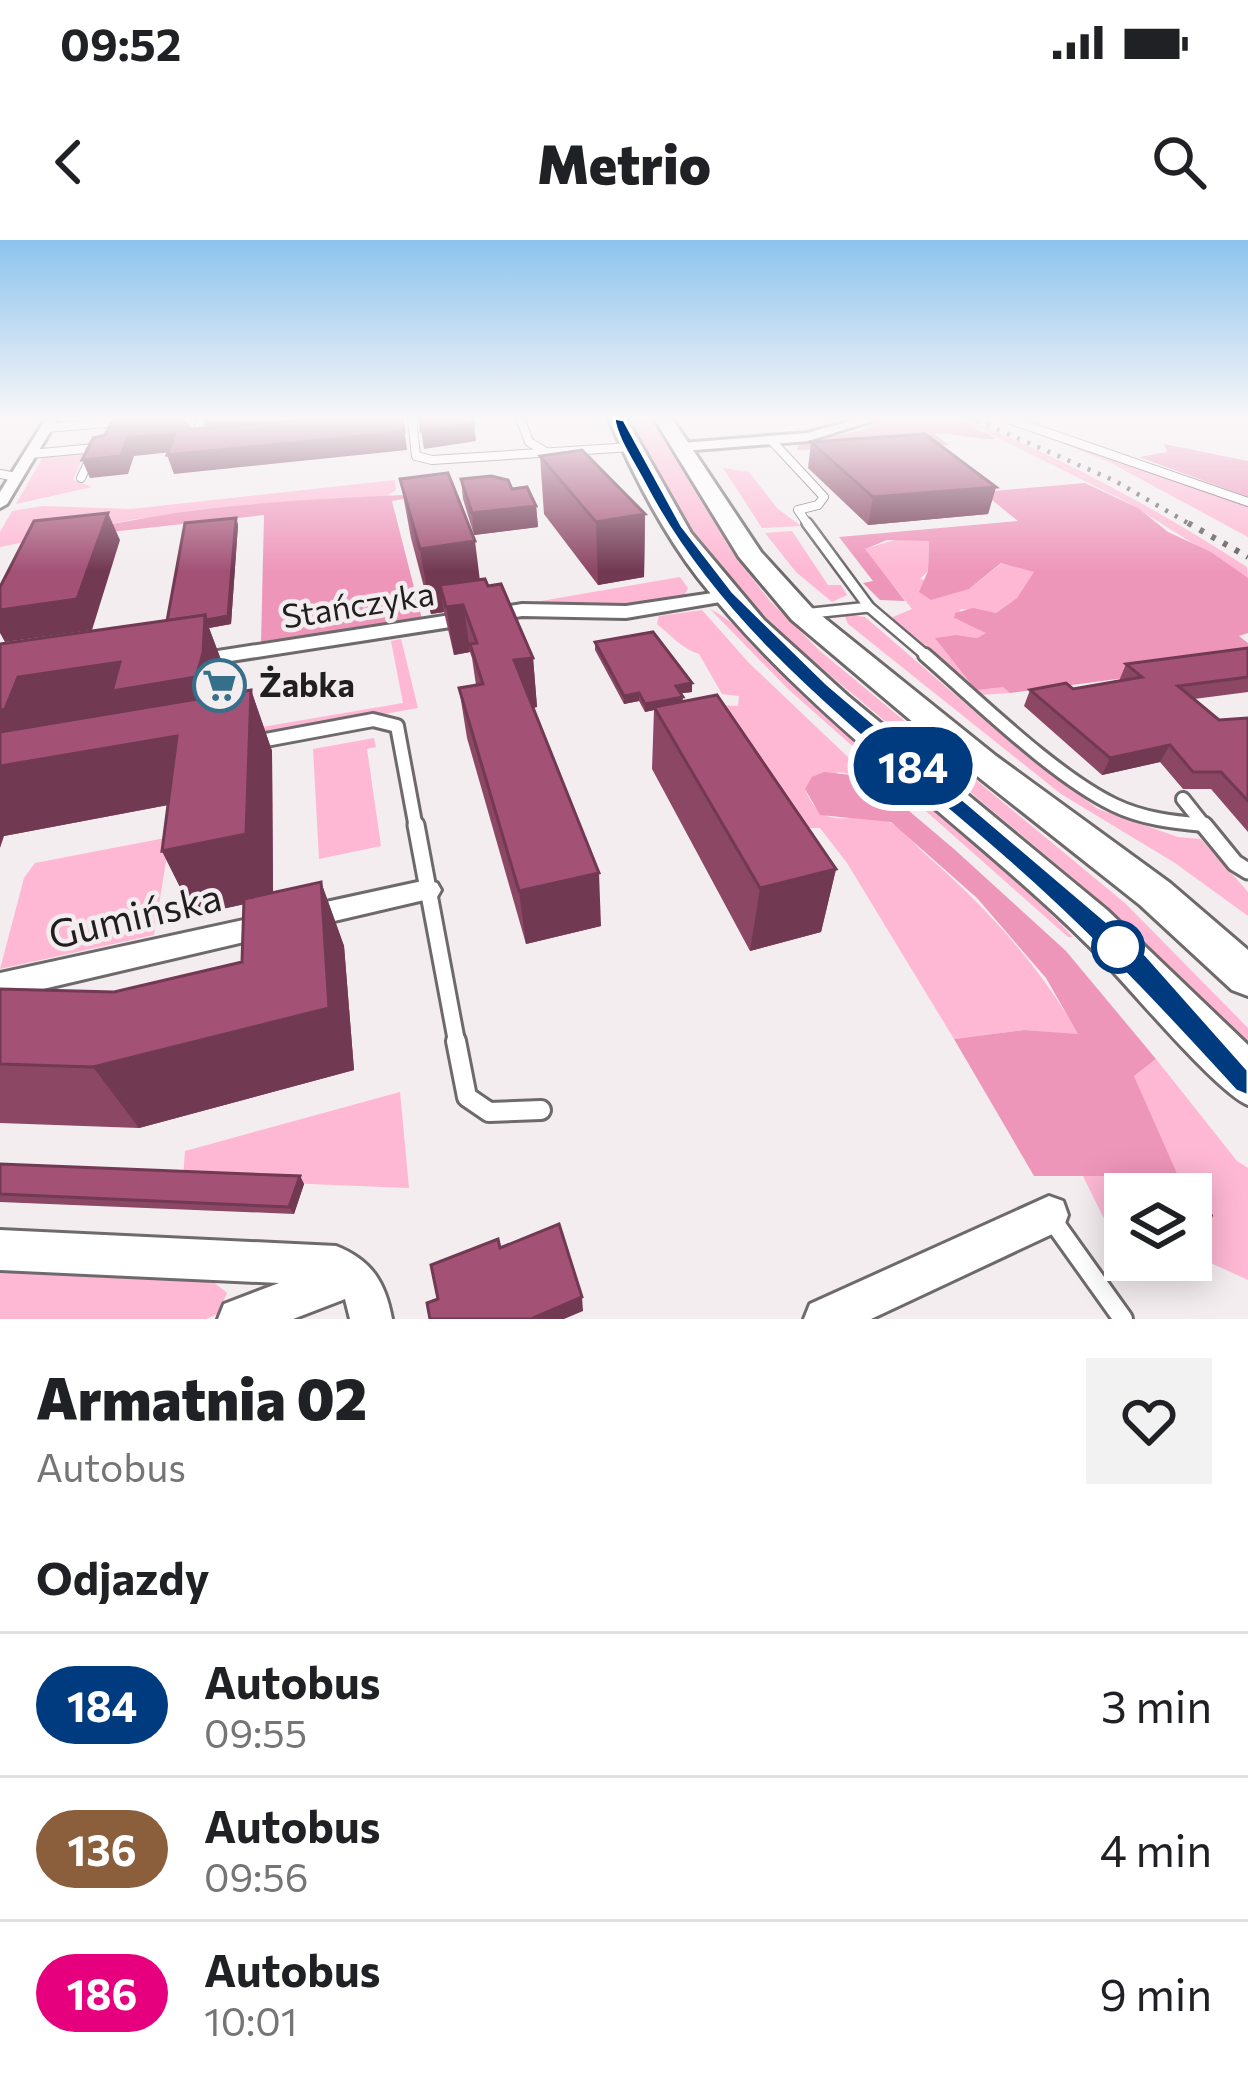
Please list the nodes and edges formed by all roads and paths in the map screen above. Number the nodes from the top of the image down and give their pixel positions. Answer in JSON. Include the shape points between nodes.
{"nodes":[{"id":1,"x":85,"y":470,"type":"edge"},
{"id":2,"x":644,"y":470,"type":"edge"},
{"id":3,"x":696,"y":470,"type":"edge"},
{"id":4,"x":799,"y":470,"type":"edge"},
{"id":5,"x":1157,"y":470,"type":"edge"},
{"id":6,"x":8,"y":475,"type":"edge"},
{"id":7,"x":81,"y":478,"type":"edge"},
{"id":8,"x":1248,"y":502,"type":"edge"},
{"id":9,"x":0,"y":504,"type":"edge"},
{"id":10,"x":726,"y":596,"type":"junction"},
{"id":11,"x":869,"y":607,"type":"junction"},
{"id":12,"x":802,"y":614,"type":"junction"},
{"id":13,"x":177,"y":664,"type":"edge"},
{"id":14,"x":233,"y":746,"type":"edge"},
{"id":15,"x":1183,"y":799,"type":"dead end"},
{"id":16,"x":1204,"y":825,"type":"junction"},
{"id":17,"x":1248,"y":871,"type":"edge"},
{"id":18,"x":427,"y":890,"type":"junction"},
{"id":19,"x":1243,"y":974,"type":"edge"},
{"id":20,"x":0,"y":986,"type":"edge"},
{"id":21,"x":1248,"y":1081,"type":"edge"},
{"id":22,"x":541,"y":1110,"type":"dead end"},
{"id":23,"x":1048,"y":1215,"type":"joint"},
{"id":24,"x":0,"y":1250,"type":"edge"},
{"id":25,"x":353,"y":1275,"type":"junction"},
{"id":26,"x":238,"y":1319,"type":"edge"},
{"id":27,"x":371,"y":1319,"type":"edge"},
{"id":28,"x":825,"y":1319,"type":"edge"},
{"id":29,"x":1124,"y":1319,"type":"edge"}],
"edges":[{"from":1,"to":7,"type":"lane"},
{"from":2,"to":10,"type":"main road"},
{"from":3,"to":12,"type":"main road","via":[[752,557]]},
{"from":4,"to":11,"type":"lane","via":[[824,497],[798,510]]},
{"from":5,"to":8,"type":"lane"},
{"from":6,"to":9,"type":"street"},
{"from":10,"to":13,"type":"street","name":"Stańczyka","via":[[626,612],[522,610]]},
{"from":10,"to":21,"type":"main road","via":[[1121,949]]},
{"from":11,"to":12,"type":"lane"},
{"from":11,"to":16,"type":"lane","via":[[1029,745],[1112,804]]},
{"from":12,"to":19,"type":"main road","via":[[1155,894]]},
{"from":14,"to":18,"type":"lane","via":[[374,720],[397,726]]},
{"from":15,"to":16,"type":"lane"},
{"from":16,"to":17,"type":"lane"},
{"from":18,"to":20,"type":"street","name":"Gumińska"},
{"from":18,"to":22,"type":"lane","via":[[467,1097],[489,1112]]},
{"from":23,"to":28,"type":"street"},
{"from":23,"to":29,"type":"lane"},
{"from":24,"to":25,"type":"street","via":[[336,1266]]},
{"from":25,"to":26,"type":"street"},
{"from":25,"to":27,"type":"street"}]}
